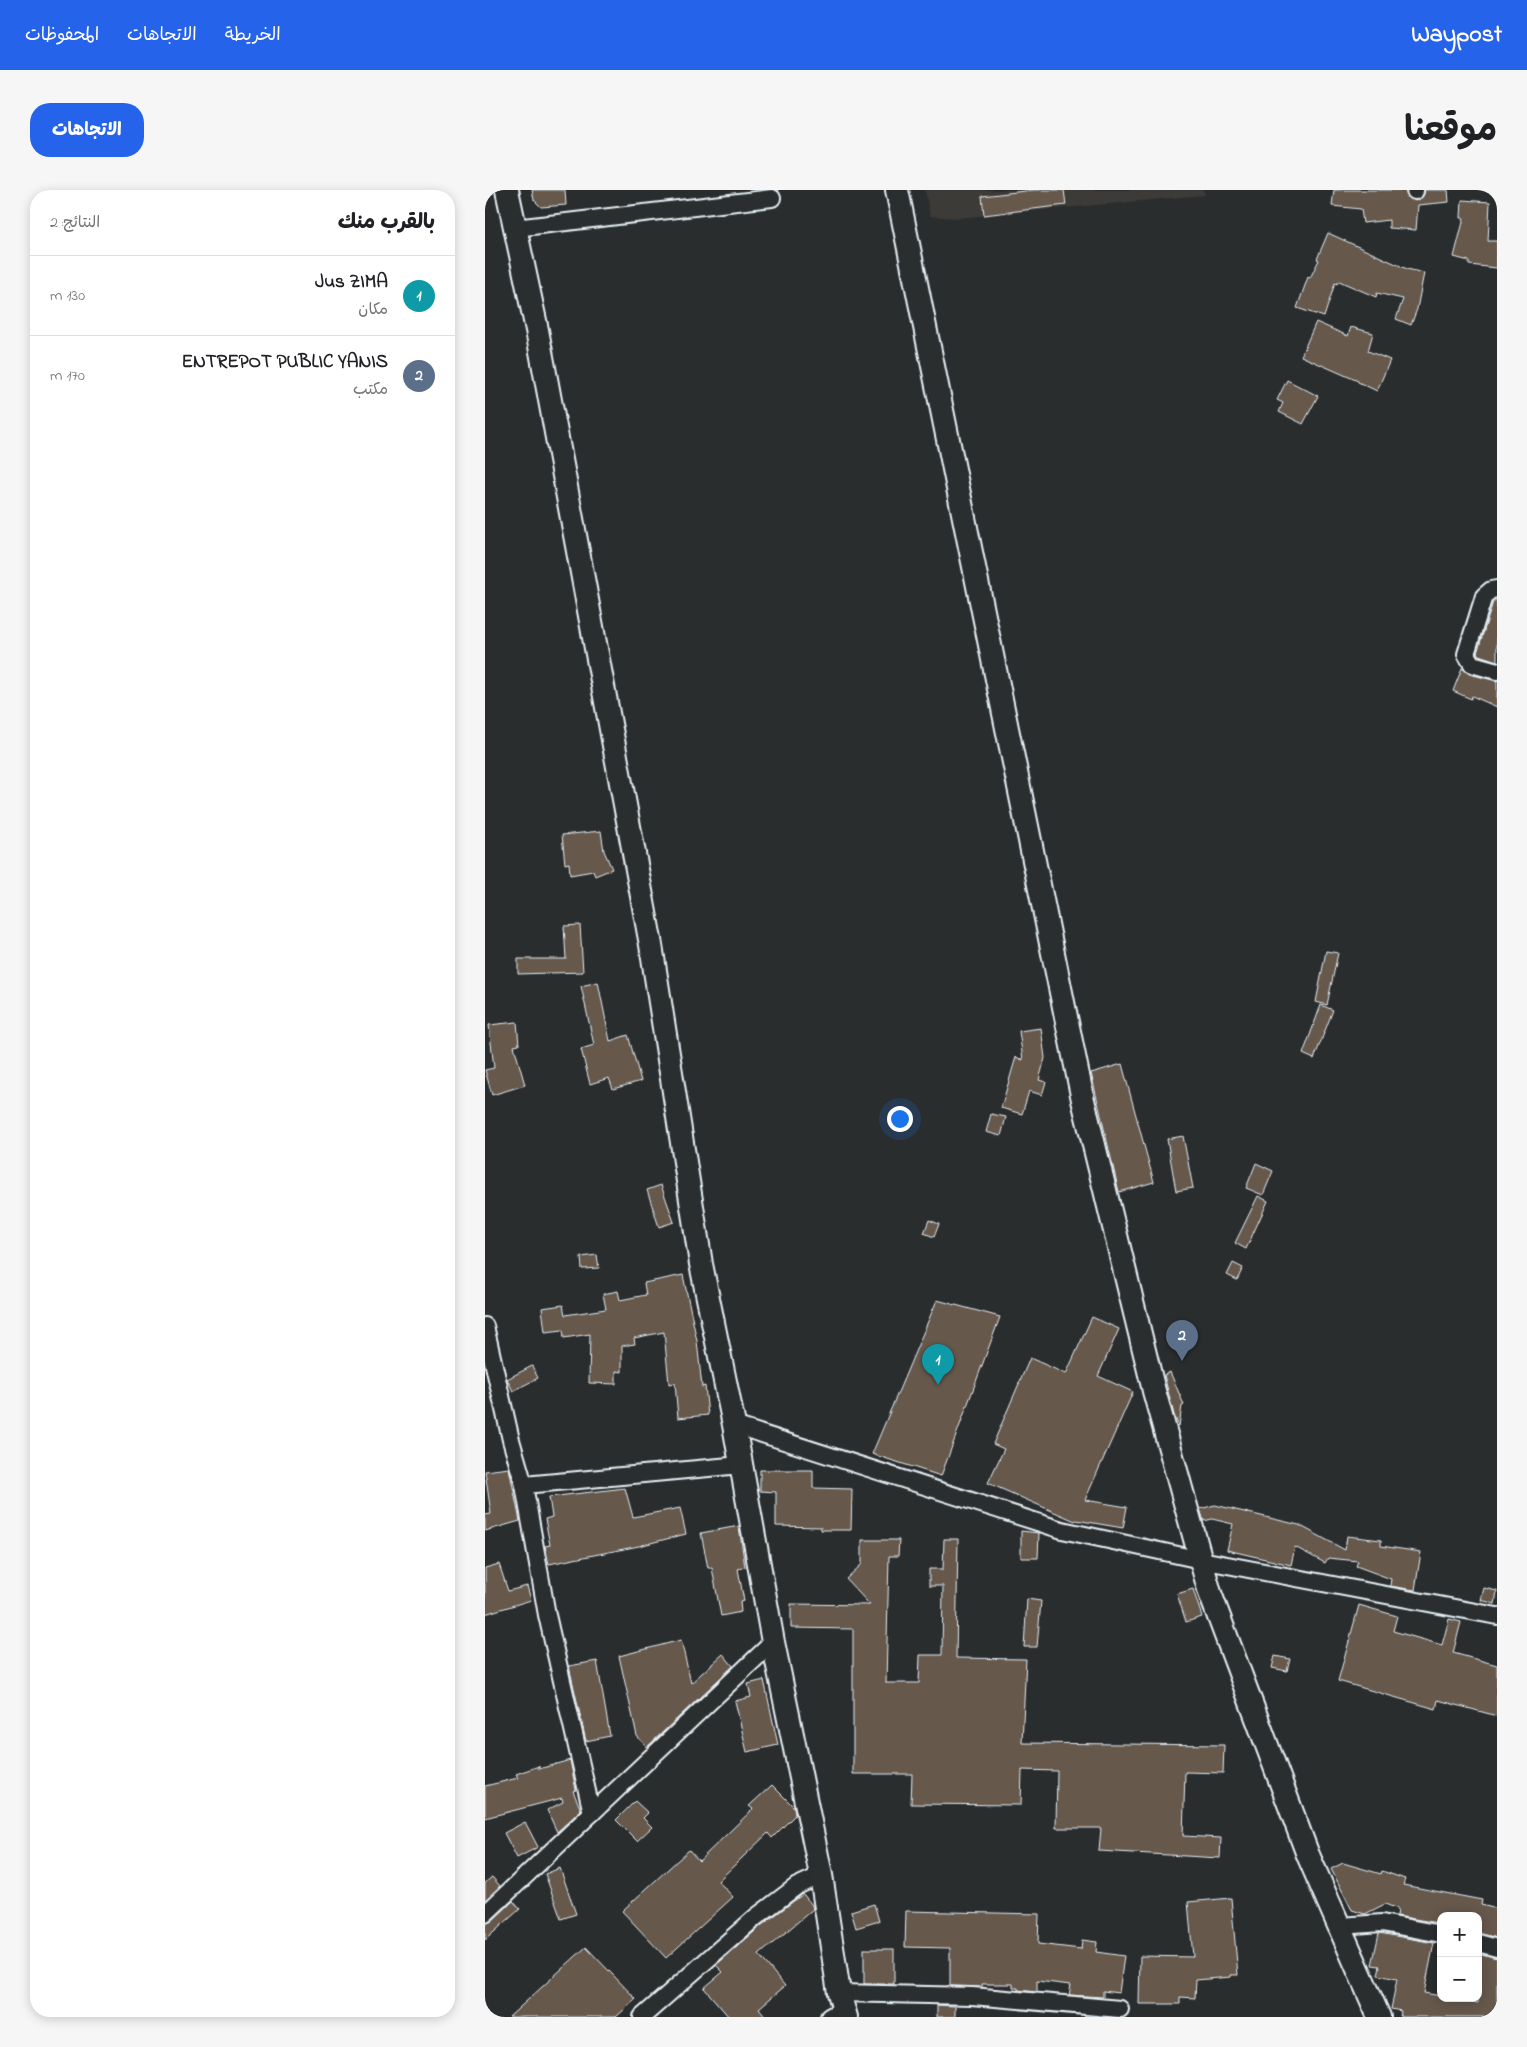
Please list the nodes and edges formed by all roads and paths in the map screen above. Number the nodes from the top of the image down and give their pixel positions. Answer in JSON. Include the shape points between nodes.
{"nodes":[{"id":1,"x":507,"y":190,"type":"edge"},
{"id":2,"x":897,"y":190,"type":"edge"},
{"id":3,"x":772,"y":198,"type":"dead end"},
{"id":4,"x":515,"y":228,"type":"junction"},
{"id":5,"x":1497,"y":589,"type":"edge"},
{"id":6,"x":1497,"y":671,"type":"edge"},
{"id":7,"x":485,"y":1327,"type":"edge"},
{"id":8,"x":734,"y":1425,"type":"junction"},
{"id":9,"x":741,"y":1465,"type":"junction"},
{"id":10,"x":524,"y":1486,"type":"junction"},
{"id":11,"x":1201,"y":1560,"type":"junction"},
{"id":12,"x":1497,"y":1616,"type":"edge"},
{"id":13,"x":773,"y":1642,"type":"junction"},
{"id":14,"x":592,"y":1813,"type":"junction"},
{"id":15,"x":821,"y":1875,"type":"junction"},
{"id":16,"x":485,"y":1914,"type":"edge"},
{"id":17,"x":1341,"y":1926,"type":"junction"},
{"id":18,"x":1437,"y":1933,"type":"edge"},
{"id":19,"x":1482,"y":1943,"type":"edge"},
{"id":20,"x":1497,"y":1948,"type":"edge"},
{"id":21,"x":840,"y":2009,"type":"edge"},
{"id":22,"x":1121,"y":2009,"type":"dead end"},
{"id":23,"x":642,"y":2017,"type":"edge"},
{"id":24,"x":1379,"y":2017,"type":"edge"}],
"edges":[{"from":1,"to":4,"type":"main road"},
{"from":2,"to":11,"type":"main road","via":[[1083,1100],[1154,1391]]},
{"from":3,"to":4,"type":"street"},
{"from":4,"to":8,"type":"main road","via":[[537,330],[649,936],[701,1264]]},
{"from":5,"to":6,"type":"street","via":[[1484,596],[1466,654],[1472,664]]},
{"from":7,"to":10,"type":"street"},
{"from":8,"to":9,"type":"main road"},
{"from":8,"to":11,"type":"street","via":[[1062,1530]]},
{"from":9,"to":10,"type":"street"},
{"from":9,"to":13,"type":"main road"},
{"from":10,"to":14,"type":"street","via":[[547,1615]]},
{"from":11,"to":12,"type":"street"},
{"from":11,"to":17,"type":"main road","via":[[1210,1593],[1309,1855]]},
{"from":13,"to":14,"type":"street"},
{"from":13,"to":15,"type":"main road"},
{"from":14,"to":16,"type":"street"},
{"from":15,"to":21,"type":"main road"},
{"from":15,"to":23,"type":"street","via":[[797,1886],[756,1916]]},
{"from":17,"to":18,"type":"street","via":[[1382,1923]]},
{"from":17,"to":24,"type":"main road"},
{"from":19,"to":20,"type":"street"},
{"from":21,"to":22,"type":"street","via":[[972,1996]]}]}
